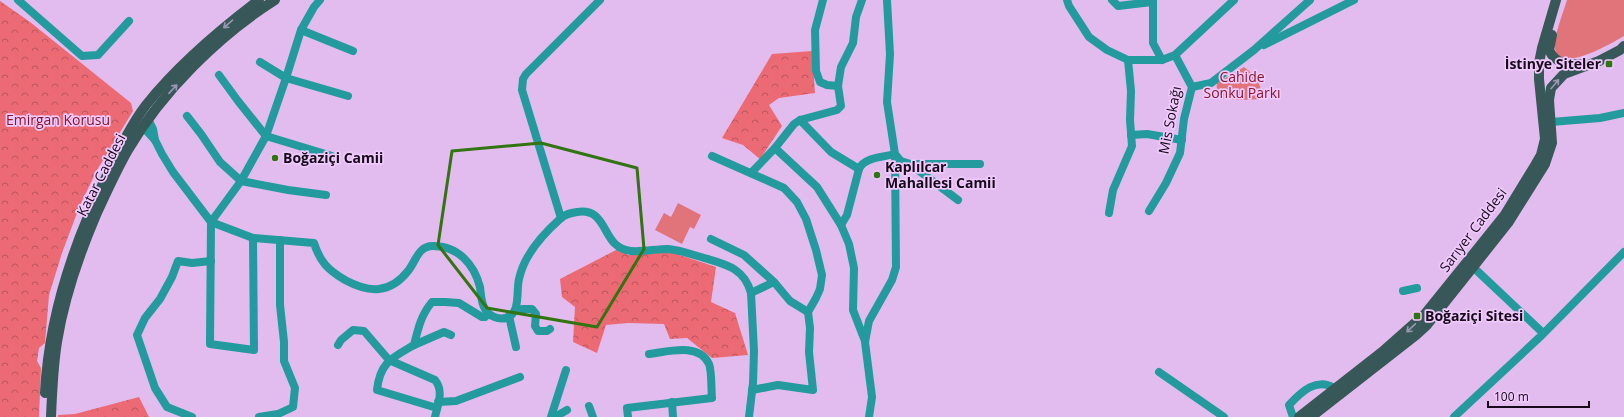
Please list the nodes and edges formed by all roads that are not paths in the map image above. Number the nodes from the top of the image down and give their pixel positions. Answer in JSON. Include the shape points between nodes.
{"nodes":[{"id":1,"x":18,"y":0,"type":"edge"},
{"id":2,"x":320,"y":0,"type":"edge"},
{"id":3,"x":600,"y":0,"type":"edge"},
{"id":4,"x":823,"y":0,"type":"edge"},
{"id":5,"x":862,"y":0,"type":"edge"},
{"id":6,"x":887,"y":0,"type":"edge"},
{"id":7,"x":1067,"y":0,"type":"edge"},
{"id":8,"x":1112,"y":0,"type":"edge"},
{"id":9,"x":1234,"y":0,"type":"edge"},
{"id":10,"x":1310,"y":0,"type":"edge"},
{"id":11,"x":1354,"y":0,"type":"edge"},
{"id":12,"x":1556,"y":0,"type":"edge"},
{"id":13,"x":1560,"y":0,"type":"edge"},
{"id":14,"x":1152,"y":1,"type":"edge"},
{"id":15,"x":266,"y":2,"type":"edge"},
{"id":16,"x":129,"y":21,"type":"dead end"},
{"id":17,"x":301,"y":30,"type":"junction"},
{"id":18,"x":1624,"y":46,"type":"edge"},
{"id":19,"x":1254,"y":50,"type":"junction"},
{"id":20,"x":353,"y":51,"type":"dead end"},
{"id":21,"x":1175,"y":55,"type":"junction"},
{"id":22,"x":1128,"y":60,"type":"junction"},
{"id":23,"x":1162,"y":60,"type":"junction"},
{"id":24,"x":1599,"y":61,"type":"junction"},
{"id":25,"x":260,"y":62,"type":"dead end"},
{"id":26,"x":220,"y":75,"type":"dead end"},
{"id":27,"x":286,"y":78,"type":"junction"},
{"id":28,"x":838,"y":86,"type":"junction"},
{"id":29,"x":1192,"y":87,"type":"junction"},
{"id":30,"x":348,"y":96,"type":"dead end"},
{"id":31,"x":1624,"y":113,"type":"edge"},
{"id":32,"x":187,"y":116,"type":"dead end"},
{"id":33,"x":142,"y":120,"type":"junction"},
{"id":34,"x":800,"y":120,"type":"junction"},
{"id":35,"x":1551,"y":122,"type":"junction"},
{"id":36,"x":1131,"y":135,"type":"junction"},
{"id":37,"x":266,"y":136,"type":"junction"},
{"id":38,"x":1182,"y":140,"type":"junction"},
{"id":39,"x":775,"y":148,"type":"junction"},
{"id":40,"x":895,"y":154,"type":"junction"},
{"id":41,"x":332,"y":156,"type":"dead end"},
{"id":42,"x":712,"y":156,"type":"dead end"},
{"id":43,"x":910,"y":164,"type":"junction"},
{"id":44,"x":980,"y":164,"type":"dead end"},
{"id":45,"x":859,"y":169,"type":"junction"},
{"id":46,"x":751,"y":173,"type":"junction"},
{"id":47,"x":241,"y":181,"type":"junction"},
{"id":48,"x":326,"y":195,"type":"dead end"},
{"id":49,"x":958,"y":200,"type":"dead end"},
{"id":50,"x":1149,"y":211,"type":"dead end"},
{"id":51,"x":1109,"y":213,"type":"dead end"},
{"id":52,"x":561,"y":218,"type":"junction"},
{"id":53,"x":211,"y":222,"type":"junction"},
{"id":54,"x":841,"y":224,"type":"junction"},
{"id":55,"x":253,"y":238,"type":"junction"},
{"id":56,"x":712,"y":239,"type":"dead end"},
{"id":57,"x":280,"y":240,"type":"junction"},
{"id":58,"x":1624,"y":252,"type":"edge"},
{"id":59,"x":211,"y":262,"type":"junction"},
{"id":60,"x":1473,"y":267,"type":"junction"},
{"id":61,"x":774,"y":282,"type":"junction"},
{"id":62,"x":1417,"y":288,"type":"dead end"},
{"id":63,"x":1403,"y":291,"type":"dead end"},
{"id":64,"x":751,"y":293,"type":"junction"},
{"id":65,"x":808,"y":312,"type":"junction"},
{"id":66,"x":488,"y":313,"type":"junction"},
{"id":67,"x":513,"y":313,"type":"junction"},
{"id":68,"x":550,"y":329,"type":"dead end"},
{"id":69,"x":1543,"y":333,"type":"junction"},
{"id":70,"x":450,"y":335,"type":"dead end"},
{"id":71,"x":865,"y":342,"type":"junction"},
{"id":72,"x":338,"y":345,"type":"dead end"},
{"id":73,"x":414,"y":345,"type":"junction"},
{"id":74,"x":516,"y":347,"type":"dead end"},
{"id":75,"x":649,"y":354,"type":"dead end"},
{"id":76,"x":389,"y":360,"type":"junction"},
{"id":77,"x":566,"y":370,"type":"dead end"},
{"id":78,"x":1158,"y":372,"type":"dead end"},
{"id":79,"x":520,"y":377,"type":"dead end"},
{"id":80,"x":1336,"y":389,"type":"junction"},
{"id":81,"x":752,"y":390,"type":"junction"},
{"id":82,"x":672,"y":402,"type":"junction"},
{"id":83,"x":438,"y":405,"type":"junction"},
{"id":84,"x":589,"y":406,"type":"dead end"},
{"id":85,"x":567,"y":410,"type":"dead end"},
{"id":86,"x":44,"y":417,"type":"edge"},
{"id":87,"x":51,"y":417,"type":"edge"},
{"id":88,"x":192,"y":417,"type":"edge"},
{"id":89,"x":259,"y":417,"type":"edge"},
{"id":90,"x":435,"y":417,"type":"edge"},
{"id":91,"x":551,"y":417,"type":"edge"},
{"id":92,"x":555,"y":417,"type":"edge"},
{"id":93,"x":593,"y":417,"type":"edge"},
{"id":94,"x":628,"y":417,"type":"edge"},
{"id":95,"x":673,"y":417,"type":"edge"},
{"id":96,"x":749,"y":417,"type":"edge"},
{"id":97,"x":869,"y":417,"type":"edge"},
{"id":98,"x":1224,"y":417,"type":"edge"},
{"id":99,"x":1293,"y":417,"type":"edge"},
{"id":100,"x":1299,"y":417,"type":"edge"},
{"id":101,"x":1312,"y":417,"type":"edge"},
{"id":102,"x":1454,"y":417,"type":"edge"}],
"edges":[{"from":1,"to":16,"type":"street","via":[[82,56],[98,55]]},
{"from":2,"to":17,"type":"street"},
{"from":3,"to":52,"type":"street","via":[[526,74],[522,85]]},
{"from":4,"to":28,"type":"street","via":[[815,30],[816,71],[820,82],[827,86]]},
{"from":5,"to":28,"type":"street","via":[[856,17],[853,42],[841,67]]},
{"from":6,"to":40,"type":"street","via":[[890,54],[887,102]]},
{"from":7,"to":22,"type":"street","via":[[1089,37],[1107,50]]},
{"from":8,"to":14,"type":"street","via":[[1118,6]]},
{"from":9,"to":21,"type":"street"},
{"from":10,"to":19,"type":"street"},
{"from":11,"to":19,"type":"street"},
{"from":12,"to":80,"type":"main road","name":"Sarıyer Caddesi","one_way":true,"via":[[1539,63],[1545,139],[1541,155],[1504,216],[1430,308],[1399,338]]},
{"from":13,"to":24,"type":"main road","via":[[1549,45],[1552,54],[1559,62],[1566,64]]},
{"from":14,"to":23,"type":"street","via":[[1153,43]]},
{"from":15,"to":33,"type":"main road","name":"Katar Caddesi","via":[[201,60]]},
{"from":17,"to":20,"type":"street"},
{"from":17,"to":27,"type":"street"},
{"from":18,"to":24,"type":"main road","name":"Sarıyer Caddesi"},
{"from":19,"to":29,"type":"street","via":[[1211,83]]},
{"from":21,"to":23,"type":"street"},
{"from":21,"to":29,"type":"street","name":"Mis Sokağı"},
{"from":22,"to":23,"type":"street"},
{"from":22,"to":36,"type":"street"},
{"from":35,"to":24,"type":"main road","name":"Sarıyer Caddesi","one_way":true,"via":[[1551,88],[1564,74]]},
{"from":25,"to":27,"type":"street"},
{"from":26,"to":37,"type":"street"},
{"from":27,"to":30,"type":"street"},
{"from":27,"to":37,"type":"street"},
{"from":28,"to":34,"type":"street","via":[[842,106],[840,108]]},
{"from":29,"to":38,"type":"street","name":"Mis Sokağı"},
{"from":31,"to":35,"type":"street","via":[[1600,118]]},
{"from":32,"to":47,"type":"street","via":[[220,162]]},
{"from":33,"to":53,"type":"street","via":[[153,128],[155,140],[173,172]]},
{"from":33,"to":86,"type":"main road","name":"Katar Caddesi","via":[[102,185],[72,254],[50,336]]},
{"from":33,"to":87,"type":"main road","name":"Katar Caddesi","via":[[87,237],[72,281],[57,340]]},
{"from":34,"to":39,"type":"street"},
{"from":34,"to":45,"type":"street","via":[[831,152]]},
{"from":35,"to":60,"type":"main road","name":"Sarıyer Caddesi","via":[[1552,143],[1544,164],[1508,223]]},
{"from":36,"to":38,"type":"street","via":[[1147,134]]},
{"from":36,"to":51,"type":"street","via":[[1132,146],[1113,190]]},
{"from":37,"to":41,"type":"street"},
{"from":37,"to":47,"type":"street"},
{"from":38,"to":50,"type":"street","name":"Mis Sokağı","via":[[1180,153]]},
{"from":39,"to":46,"type":"street"},
{"from":39,"to":54,"type":"street","via":[[817,186]]},
{"from":40,"to":43,"type":"street","via":[[901,161]]},
{"from":40,"to":45,"type":"street","via":[[865,161]]},
{"from":40,"to":71,"type":"street","via":[[896,267],[892,280],[869,321]]},
{"from":42,"to":46,"type":"street"},
{"from":43,"to":44,"type":"street"},
{"from":43,"to":49,"type":"street"},
{"from":45,"to":54,"type":"street","via":[[847,215]]},
{"from":46,"to":65,"type":"street","via":[[784,188],[797,202],[806,220],[822,275],[820,289]]},
{"from":47,"to":48,"type":"street"},
{"from":47,"to":53,"type":"street"},
{"from":52,"to":64,"type":"street","via":[[568,213],[593,214],[599,218],[612,240],[631,251],[683,251],[730,266],[749,284]]},
{"from":52,"to":67,"type":"street","via":[[527,256],[517,285]]},
{"from":53,"to":55,"type":"street"},
{"from":53,"to":59,"type":"street"},
{"from":54,"to":71,"type":"street","via":[[849,244],[854,268],[853,310]]},
{"from":55,"to":57,"type":"street"},
{"from":55,"to":59,"type":"street","via":[[254,350],[210,344]]},
{"from":56,"to":61,"type":"street","via":[[744,255]]},
{"from":57,"to":66,"type":"street","via":[[314,243],[322,263],[330,270],[356,285],[374,290],[384,289],[401,279],[424,247],[436,246],[452,250],[465,258],[474,270],[484,308]]},
{"from":57,"to":89,"type":"street","via":[[280,305],[284,361],[295,388],[293,407],[278,414]]},
{"from":58,"to":69,"type":"street"},
{"from":59,"to":88,"type":"street","via":[[178,261],[163,294],[137,335],[155,388],[167,407]]},
{"from":60,"to":69,"type":"street"},
{"from":60,"to":101,"type":"main road","name":"Sarıyer Caddesi","via":[[1427,325]]},
{"from":61,"to":64,"type":"street"},
{"from":61,"to":65,"type":"street","via":[[790,301]]},
{"from":62,"to":63,"type":"street"},
{"from":64,"to":81,"type":"street","via":[[754,351]]},
{"from":65,"to":81,"type":"street","via":[[813,390],[778,385]]},
{"from":66,"to":67,"type":"street","via":[[500,318]]},
{"from":66,"to":73,"type":"street","via":[[482,317],[459,303],[432,302],[418,325]]},
{"from":67,"to":68,"type":"street","via":[[523,308],[532,309],[536,314],[534,326],[538,331]]},
{"from":67,"to":74,"type":"street"},
{"from":69,"to":102,"type":"street"},
{"from":70,"to":73,"type":"street","via":[[444,332]]},
{"from":71,"to":97,"type":"street","via":[[872,397]]},
{"from":72,"to":76,"type":"street","via":[[340,340],[353,330],[364,331]]},
{"from":73,"to":76,"type":"street"},
{"from":75,"to":82,"type":"street","via":[[692,350],[702,355],[709,364],[712,398]]},
{"from":76,"to":83,"type":"street","via":[[435,380],[440,392]]},
{"from":76,"to":83,"type":"street","via":[[378,380],[377,390]]},
{"from":77,"to":91,"type":"street"},
{"from":78,"to":98,"type":"street"},
{"from":79,"to":83,"type":"street","via":[[456,402]]},
{"from":80,"to":99,"type":"street","via":[[1325,384],[1303,390],[1288,405]]},
{"from":80,"to":100,"type":"main road","name":"Sarıyer Caddesi"},
{"from":81,"to":96,"type":"street"},
{"from":82,"to":94,"type":"street","via":[[627,408]]},
{"from":82,"to":95,"type":"street"},
{"from":83,"to":90,"type":"street"},
{"from":84,"to":93,"type":"street"},
{"from":85,"to":92,"type":"street"}]}
